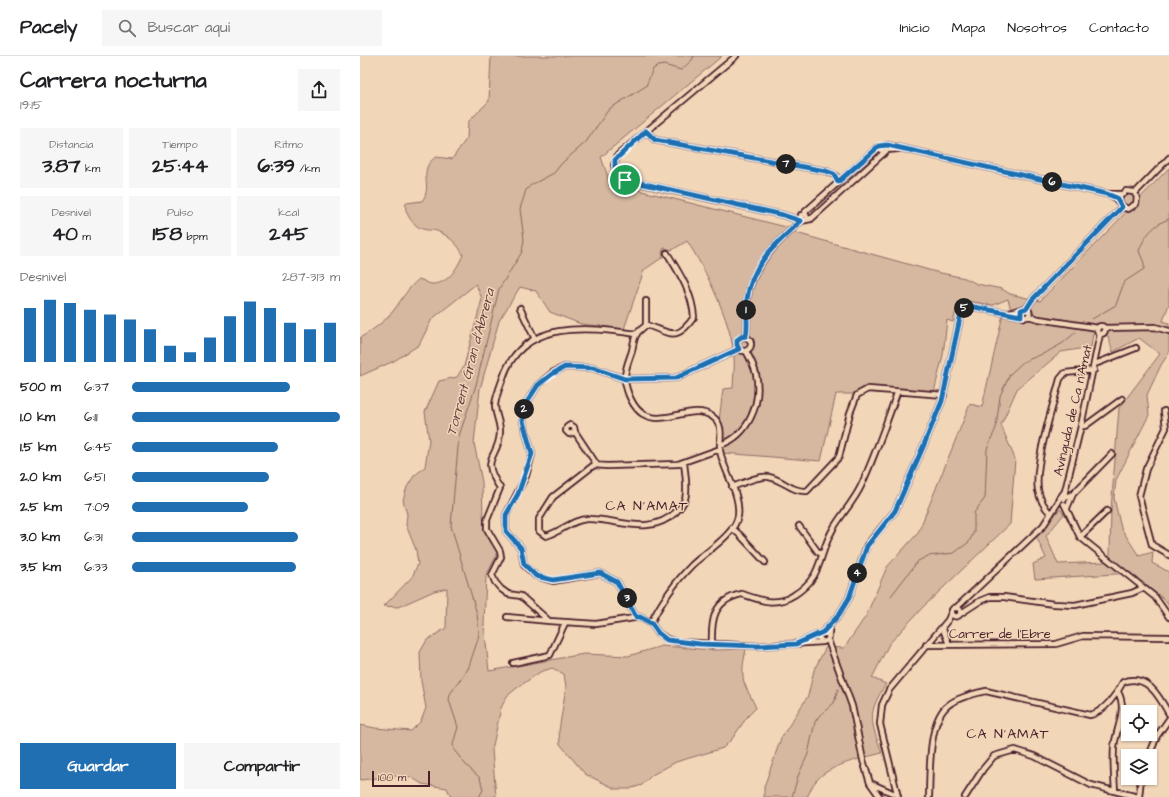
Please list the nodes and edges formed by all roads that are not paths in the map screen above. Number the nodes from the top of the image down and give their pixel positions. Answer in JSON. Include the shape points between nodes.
{"nodes":[{"id":1,"x":736,"y":56,"type":"edge"},
{"id":2,"x":646,"y":131,"type":"junction"},
{"id":3,"x":877,"y":148,"type":"junction"},
{"id":4,"x":898,"y":149,"type":"junction"},
{"id":5,"x":883,"y":154,"type":"junction"},
{"id":6,"x":1169,"y":158,"type":"edge"},
{"id":7,"x":838,"y":182,"type":"junction"},
{"id":8,"x":1135,"y":193,"type":"junction"},
{"id":9,"x":1107,"y":194,"type":"junction"},
{"id":10,"x":1121,"y":194,"type":"junction"},
{"id":11,"x":1119,"y":202,"type":"junction"},
{"id":12,"x":1122,"y":207,"type":"junction"},
{"id":13,"x":803,"y":214,"type":"junction"},
{"id":14,"x":793,"y":217,"type":"junction"},
{"id":15,"x":811,"y":219,"type":"junction"},
{"id":16,"x":801,"y":221,"type":"junction"},
{"id":17,"x":666,"y":253,"type":"dead end"},
{"id":18,"x":646,"y":301,"type":"dead end"},
{"id":19,"x":520,"y":308,"type":"dead end"},
{"id":20,"x":1027,"y":312,"type":"junction"},
{"id":21,"x":1006,"y":313,"type":"junction"},
{"id":22,"x":646,"y":325,"type":"junction"},
{"id":23,"x":1101,"y":330,"type":"junction"},
{"id":24,"x":1169,"y":331,"type":"edge"},
{"id":25,"x":636,"y":334,"type":"junction"},
{"id":26,"x":746,"y":336,"type":"junction"},
{"id":27,"x":535,"y":339,"type":"junction"},
{"id":28,"x":1136,"y":348,"type":"dead end"},
{"id":29,"x":739,"y":349,"type":"junction"},
{"id":30,"x":746,"y":351,"type":"junction"},
{"id":31,"x":1095,"y":364,"type":"junction"},
{"id":32,"x":1094,"y":370,"type":"junction"},
{"id":33,"x":625,"y":379,"type":"junction"},
{"id":34,"x":897,"y":392,"type":"junction"},
{"id":35,"x":944,"y":395,"type":"junction"},
{"id":36,"x":1122,"y":399,"type":"dead end"},
{"id":37,"x":1164,"y":411,"type":"dead end"},
{"id":38,"x":1081,"y":426,"type":"junction"},
{"id":39,"x":575,"y":432,"type":"dead end"},
{"id":40,"x":720,"y":447,"type":"junction"},
{"id":41,"x":1112,"y":454,"type":"dead end"},
{"id":42,"x":684,"y":463,"type":"junction"},
{"id":43,"x":597,"y":465,"type":"junction"},
{"id":44,"x":732,"y":487,"type":"junction"},
{"id":45,"x":1073,"y":494,"type":"junction"},
{"id":46,"x":1063,"y":500,"type":"junction"},
{"id":47,"x":1107,"y":512,"type":"dead end"},
{"id":48,"x":1051,"y":514,"type":"junction"},
{"id":49,"x":799,"y":526,"type":"dead end"},
{"id":50,"x":732,"y":528,"type":"junction"},
{"id":51,"x":1080,"y":537,"type":"junction"},
{"id":52,"x":822,"y":554,"type":"junction"},
{"id":53,"x":1169,"y":555,"type":"edge"},
{"id":54,"x":765,"y":562,"type":"dead end"},
{"id":55,"x":1143,"y":588,"type":"junction"},
{"id":56,"x":956,"y":612,"type":"junction"},
{"id":57,"x":506,"y":617,"type":"dead end"},
{"id":58,"x":636,"y":617,"type":"junction"},
{"id":59,"x":1169,"y":617,"type":"edge"},
{"id":60,"x":549,"y":621,"type":"junction"},
{"id":61,"x":832,"y":622,"type":"junction"},
{"id":62,"x":565,"y":623,"type":"junction"},
{"id":63,"x":651,"y":623,"type":"junction"},
{"id":64,"x":942,"y":626,"type":"junction"},
{"id":65,"x":821,"y":633,"type":"junction"},
{"id":66,"x":1169,"y":637,"type":"edge"},
{"id":67,"x":826,"y":639,"type":"junction"},
{"id":68,"x":796,"y":644,"type":"junction"},
{"id":69,"x":949,"y":644,"type":"junction"},
{"id":70,"x":712,"y":645,"type":"junction"},
{"id":71,"x":926,"y":645,"type":"junction"},
{"id":72,"x":513,"y":663,"type":"dead end"},
{"id":73,"x":1118,"y":692,"type":"junction"},
{"id":74,"x":1169,"y":714,"type":"edge"},
{"id":75,"x":1169,"y":719,"type":"edge"},
{"id":76,"x":1152,"y":749,"type":"edge"},
{"id":77,"x":870,"y":783,"type":"junction"},
{"id":78,"x":1140,"y":785,"type":"edge"},
{"id":79,"x":895,"y":787,"type":"junction"},
{"id":80,"x":887,"y":790,"type":"junction"},
{"id":81,"x":1115,"y":791,"type":"junction"},
{"id":82,"x":898,"y":796,"type":"edge"},
{"id":83,"x":880,"y":797,"type":"edge"},
{"id":84,"x":929,"y":797,"type":"edge"},
{"id":85,"x":965,"y":797,"type":"edge"},
{"id":86,"x":1138,"y":797,"type":"edge"}],
"edges":[{"from":1,"to":2,"type":"street"},
{"from":2,"to":7,"type":"street","via":[[655,140],[826,171],[834,174]]},
{"from":2,"to":14,"type":"street","via":[[615,160],[615,172],[620,178]]},
{"from":3,"to":4,"type":"street","via":[[884,145]]},
{"from":3,"to":5,"type":"street","via":[[882,150]]},
{"from":3,"to":7,"type":"street"},
{"from":4,"to":5,"type":"street","via":[[890,149]]},
{"from":4,"to":9,"type":"street"},
{"from":5,"to":15,"type":"street"},
{"from":6,"to":8,"type":"street"},
{"from":7,"to":13,"type":"street"},
{"from":8,"to":10,"type":"street","via":[[1128,190]]},
{"from":8,"to":12,"type":"street","via":[[1138,201],[1135,206],[1128,209]]},
{"from":9,"to":10,"type":"street"},
{"from":9,"to":11,"type":"street"},
{"from":10,"to":11,"type":"street"},
{"from":11,"to":12,"type":"street"},
{"from":12,"to":20,"type":"street","via":[[1032,300]]},
{"from":13,"to":14,"type":"street"},
{"from":13,"to":15,"type":"street"},
{"from":13,"to":16,"type":"street"},
{"from":14,"to":16,"type":"street"},
{"from":15,"to":16,"type":"street"},
{"from":16,"to":26,"type":"street","via":[[771,248],[757,268],[747,299]]},
{"from":17,"to":22,"type":"street","via":[[691,296],[694,317],[679,332],[668,334]]},
{"from":18,"to":22,"type":"street"},
{"from":19,"to":27,"type":"street"},
{"from":20,"to":21,"type":"street"},
{"from":20,"to":21,"type":"street","via":[[1021,316]]},
{"from":20,"to":23,"type":"street","via":[[1035,317]]},
{"from":21,"to":35,"type":"street","via":[[969,306],[962,309]]},
{"from":22,"to":25,"type":"street"},
{"from":23,"to":24,"type":"street","via":[[1155,327]]},
{"from":23,"to":31,"type":"street","name":"Avinguda de Ca n'Amat"},
{"from":25,"to":27,"type":"street","via":[[589,328],[563,331]]},
{"from":25,"to":33,"type":"street"},
{"from":26,"to":29,"type":"street","via":[[737,340]]},
{"from":26,"to":30,"type":"street","via":[[752,343]]},
{"from":27,"to":60,"type":"street","via":[[513,355],[505,370],[495,403],[500,438],[490,462],[491,475],[500,488],[487,520],[487,529],[501,557],[492,575],[495,582],[508,594],[520,596]]},
{"from":28,"to":31,"type":"street"},
{"from":29,"to":30,"type":"street"},
{"from":29,"to":33,"type":"street","via":[[676,378]]},
{"from":30,"to":40,"type":"street","via":[[757,379],[756,404],[742,431]]},
{"from":31,"to":32,"type":"street","name":"Avinguda de Ca n'Amat"},
{"from":32,"to":38,"type":"street","name":"Avinguda de Ca n'Amat"},
{"from":32,"to":48,"type":"street","via":[[1065,373],[1060,379],[1037,477],[1040,498]]},
{"from":33,"to":40,"type":"street","via":[[637,410],[648,416],[664,418],[691,412],[704,413],[714,418],[722,433]]},
{"from":33,"to":58,"type":"street","via":[[593,368],[565,367],[538,385],[525,405],[523,421],[532,454],[521,488],[506,515],[506,531],[521,548],[524,564],[536,576],[553,580],[600,573],[617,582]]},
{"from":34,"to":35,"type":"street"},
{"from":34,"to":44,"type":"street","via":[[868,389],[857,395],[839,457],[807,491],[799,492],[768,476]]},
{"from":34,"to":52,"type":"street","via":[[860,487],[832,530]]},
{"from":35,"to":61,"type":"street","via":[[895,511],[867,546],[849,598]]},
{"from":36,"to":38,"type":"street","via":[[1085,426]]},
{"from":37,"to":53,"type":"street","via":[[1166,428],[1146,469],[1139,496],[1152,545]]},
{"from":38,"to":46,"type":"street","name":"Avinguda de Ca n'Amat"},
{"from":39,"to":43,"type":"street"},
{"from":40,"to":42,"type":"street"},
{"from":40,"to":44,"type":"street"},
{"from":41,"to":45,"type":"street"},
{"from":42,"to":43,"type":"street"},
{"from":42,"to":43,"type":"street","via":[[686,495],[680,507],[667,520],[639,525],[588,519],[577,520],[557,534],[546,536],[539,531],[539,519],[553,497],[574,478]]},
{"from":44,"to":50,"type":"street","via":[[738,516]]},
{"from":45,"to":46,"type":"street"},
{"from":45,"to":46,"type":"street"},
{"from":46,"to":48,"type":"street"},
{"from":46,"to":51,"type":"street","via":[[1075,531]]},
{"from":47,"to":51,"type":"street"},
{"from":48,"to":56,"type":"street","via":[[1043,526]]},
{"from":49,"to":52,"type":"street"},
{"from":50,"to":54,"type":"street"},
{"from":50,"to":63,"type":"street","via":[[691,566]]},
{"from":51,"to":55,"type":"street"},
{"from":52,"to":70,"type":"street","via":[[814,578],[793,596],[778,602],[767,602],[742,594],[726,600],[713,616]]},
{"from":55,"to":56,"type":"street","via":[[1132,593],[1075,605],[1004,596],[990,597]]},
{"from":55,"to":59,"type":"street","via":[[1155,597]]},
{"from":56,"to":64,"type":"street"},
{"from":57,"to":60,"type":"street"},
{"from":58,"to":62,"type":"street","via":[[596,624]]},
{"from":58,"to":63,"type":"street"},
{"from":60,"to":62,"type":"street"},
{"from":61,"to":65,"type":"street"},
{"from":61,"to":67,"type":"street"},
{"from":62,"to":72,"type":"street","via":[[550,655]]},
{"from":63,"to":70,"type":"street","via":[[667,640]]},
{"from":64,"to":69,"type":"street"},
{"from":64,"to":71,"type":"street"},
{"from":65,"to":67,"type":"street"},
{"from":65,"to":67,"type":"street","via":[[819,639]]},
{"from":65,"to":68,"type":"street"},
{"from":66,"to":69,"type":"street","name":"Carrer de l'Ebre","via":[[1083,636],[1056,644]]},
{"from":67,"to":68,"type":"street"},
{"from":67,"to":77,"type":"street","via":[[852,706]]},
{"from":68,"to":70,"type":"street"},
{"from":69,"to":71,"type":"street","name":"Carrer de l'Ebre"},
{"from":71,"to":79,"type":"street","via":[[889,690],[882,705],[880,724]]},
{"from":73,"to":74,"type":"street","via":[[1123,682],[1141,680],[1150,687]]},
{"from":73,"to":81,"type":"street","via":[[1121,696],[1121,711],[1114,748]]},
{"from":73,"to":84,"type":"street","via":[[1095,714],[1090,715],[986,691],[972,694],[946,706],[935,727]]},
{"from":75,"to":76,"type":"street"},
{"from":77,"to":80,"type":"street"},
{"from":77,"to":83,"type":"street"},
{"from":78,"to":86,"type":"street"},
{"from":79,"to":80,"type":"street"},
{"from":79,"to":82,"type":"street"},
{"from":80,"to":82,"type":"street"},
{"from":81,"to":85,"type":"street","via":[[1091,785],[1034,756],[1016,750],[994,756]]},
{"from":81,"to":86,"type":"street"}]}
